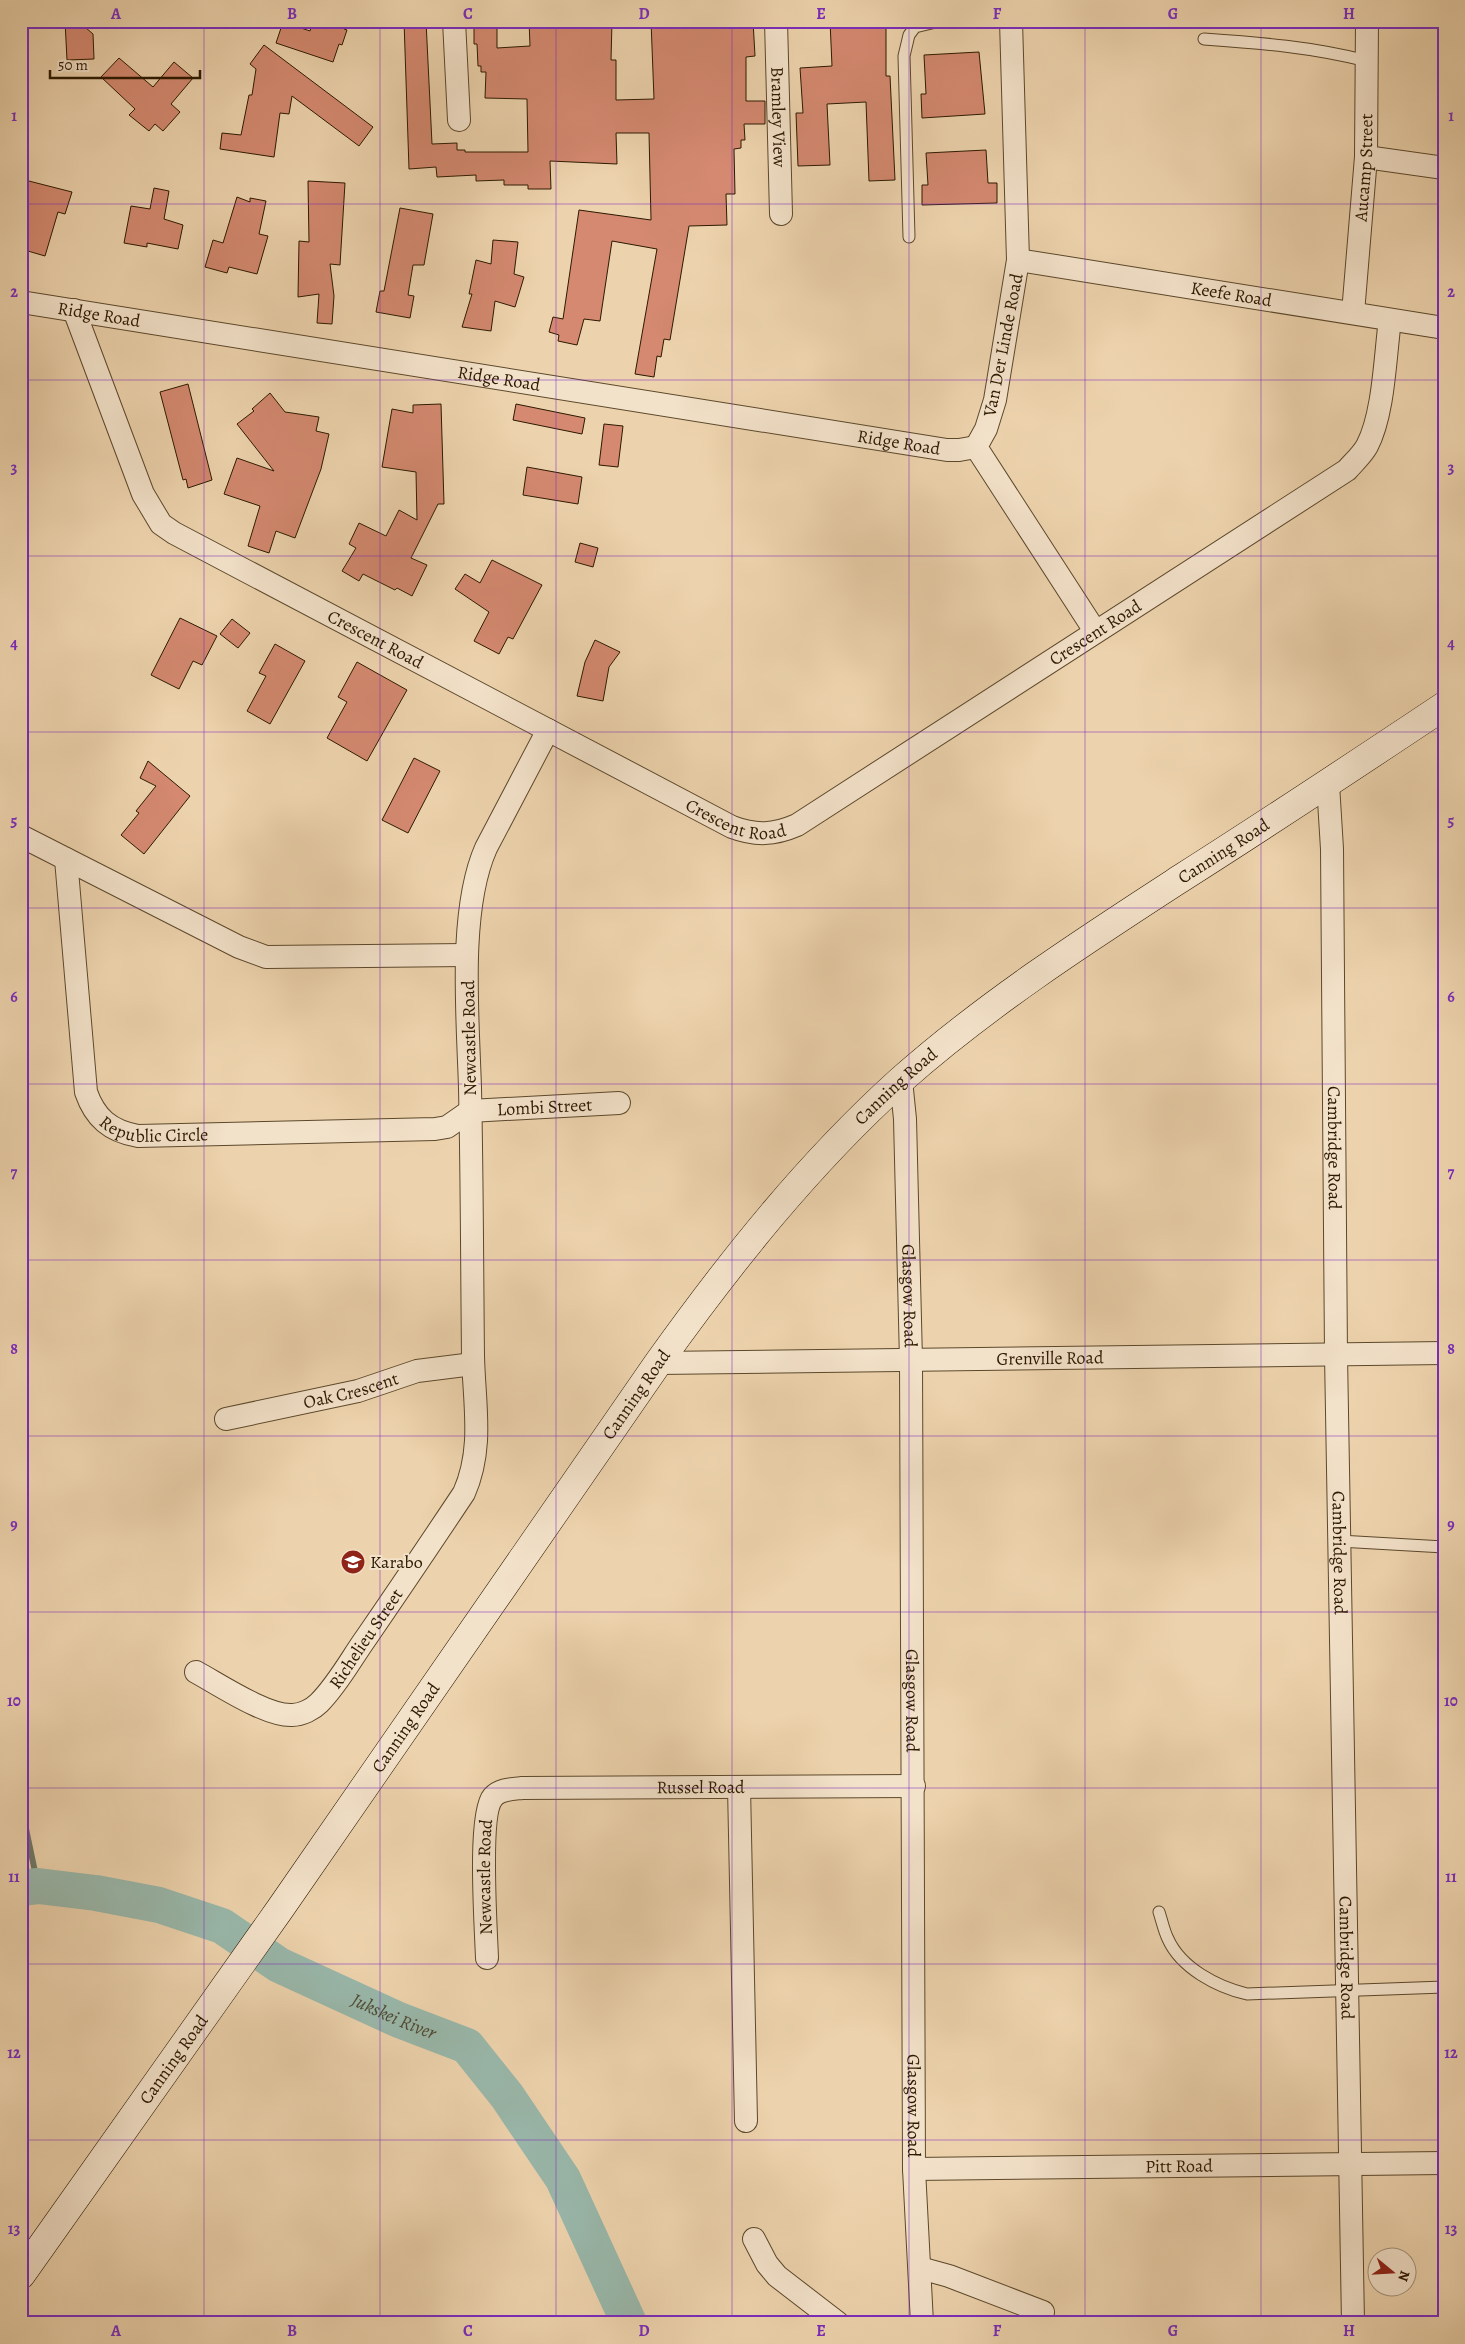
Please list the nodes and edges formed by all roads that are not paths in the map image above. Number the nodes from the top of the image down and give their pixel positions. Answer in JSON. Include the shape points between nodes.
{"nodes":[{"id":1,"x":454,"y":21,"type":"edge"},
{"id":2,"x":776,"y":21,"type":"edge"},
{"id":3,"x":969,"y":21,"type":"edge"},
{"id":4,"x":1011,"y":21,"type":"edge"},
{"id":5,"x":1367,"y":21,"type":"edge"},
{"id":6,"x":1204,"y":39,"type":"dead end"},
{"id":7,"x":1367,"y":62,"type":"junction"},
{"id":8,"x":459,"y":120,"type":"dead end"},
{"id":9,"x":1366,"y":157,"type":"junction"},
{"id":10,"x":1444,"y":168,"type":"edge"},
{"id":11,"x":781,"y":214,"type":"dead end"},
{"id":12,"x":909,"y":237,"type":"dead end"},
{"id":13,"x":1018,"y":260,"type":"junction"},
{"id":14,"x":21,"y":302,"type":"edge"},
{"id":15,"x":74,"y":310,"type":"junction"},
{"id":16,"x":1353,"y":313,"type":"junction"},
{"id":17,"x":1390,"y":320,"type":"junction"},
{"id":18,"x":1444,"y":328,"type":"edge"},
{"id":19,"x":976,"y":447,"type":"junction"},
{"id":20,"x":1095,"y":631,"type":"junction"},
{"id":21,"x":1444,"y":706,"type":"edge"},
{"id":22,"x":548,"y":730,"type":"junction"},
{"id":23,"x":1328,"y":784,"type":"junction"},
{"id":24,"x":21,"y":836,"type":"edge"},
{"id":25,"x":66,"y":859,"type":"junction"},
{"id":26,"x":467,"y":955,"type":"junction"},
{"id":27,"x":901,"y":1080,"type":"junction"},
{"id":28,"x":619,"y":1102,"type":"dead end"},
{"id":29,"x":470,"y":1111,"type":"junction"},
{"id":30,"x":1444,"y":1352,"type":"edge"},
{"id":31,"x":1336,"y":1355,"type":"junction"},
{"id":32,"x":911,"y":1360,"type":"junction"},
{"id":33,"x":658,"y":1363,"type":"junction"},
{"id":34,"x":473,"y":1364,"type":"junction"},
{"id":35,"x":226,"y":1418,"type":"dead end"},
{"id":36,"x":1340,"y":1541,"type":"junction"},
{"id":37,"x":1444,"y":1547,"type":"edge"},
{"id":38,"x":196,"y":1672,"type":"dead end"},
{"id":39,"x":739,"y":1786,"type":"junction"},
{"id":40,"x":914,"y":1786,"type":"junction"},
{"id":41,"x":492,"y":1798,"type":"joint"},
{"id":42,"x":1159,"y":1912,"type":"dead end"},
{"id":43,"x":487,"y":1958,"type":"dead end"},
{"id":44,"x":1444,"y":1987,"type":"edge"},
{"id":45,"x":1348,"y":1990,"type":"junction"},
{"id":46,"x":746,"y":2121,"type":"dead end"},
{"id":47,"x":1444,"y":2163,"type":"edge"},
{"id":48,"x":1348,"y":2164,"type":"junction"},
{"id":49,"x":914,"y":2169,"type":"junction"},
{"id":50,"x":754,"y":2238,"type":"dead end"},
{"id":51,"x":920,"y":2268,"type":"junction"},
{"id":52,"x":21,"y":2275,"type":"edge"},
{"id":53,"x":1043,"y":2312,"type":"dead end"},
{"id":54,"x":838,"y":2323,"type":"edge"},
{"id":55,"x":922,"y":2323,"type":"edge"},
{"id":56,"x":1353,"y":2323,"type":"edge"}],
"edges":[{"from":1,"to":8,"type":"street"},
{"from":2,"to":11,"type":"street","name":"Bramley View"},
{"from":3,"to":12,"type":"lane","via":[[936,22],[915,27],[906,44]]},
{"from":4,"to":13,"type":"street","name":"Van Der Linde Road"},
{"from":5,"to":7,"type":"street","name":"Aucamp Street"},
{"from":6,"to":7,"type":"lane","via":[[1282,44]]},
{"from":7,"to":9,"type":"street","name":"Aucamp Street"},
{"from":9,"to":10,"type":"street"},
{"from":9,"to":16,"type":"street","name":"Aucamp Street"},
{"from":13,"to":16,"type":"street","name":"Keefe Road"},
{"from":13,"to":19,"type":"street","name":"Van Der Linde Road","via":[[995,400],[986,429]]},
{"from":14,"to":15,"type":"street","name":"Ridge Road"},
{"from":15,"to":19,"type":"street","name":"Ridge Road","via":[[937,448],[959,450]]},
{"from":15,"to":22,"type":"street","name":"Crescent Road","via":[[143,494],[161,524]]},
{"from":16,"to":17,"type":"street","name":"Keefe Road"},
{"from":17,"to":18,"type":"street","name":"Keefe Road"},
{"from":17,"to":20,"type":"street","name":"Crescent Road","via":[[1379,409],[1373,431],[1359,457],[1335,478]]},
{"from":19,"to":20,"type":"street"},
{"from":20,"to":22,"type":"street","name":"Crescent Road","via":[[798,825],[772,834],[732,827]]},
{"from":21,"to":23,"type":"main road","name":"Canning Road"},
{"from":22,"to":26,"type":"street","name":"Newcastle Road","via":[[478,865]]},
{"from":23,"to":27,"type":"main road","name":"Canning Road","via":[[1016,988]]},
{"from":23,"to":31,"type":"street","name":"Cambridge Road","via":[[1332,849]]},
{"from":24,"to":25,"type":"street"},
{"from":25,"to":26,"type":"street","via":[[239,947],[266,957]]},
{"from":25,"to":29,"type":"street","name":"Republic Circle","via":[[86,1092],[96,1115],[114,1129],[138,1136],[434,1129],[447,1127]]},
{"from":26,"to":29,"type":"street","name":"Newcastle Road"},
{"from":27,"to":32,"type":"street","name":"Glasgow Road","via":[[905,1119]]},
{"from":27,"to":33,"type":"main road","name":"Canning Road","via":[[770,1215]]},
{"from":28,"to":29,"type":"street","name":"Lombi Street"},
{"from":29,"to":34,"type":"street","name":"Newcastle Road"},
{"from":30,"to":31,"type":"street","name":"Grenville Road"},
{"from":31,"to":32,"type":"street","name":"Grenville Road"},
{"from":31,"to":36,"type":"street","name":"Cambridge Road"},
{"from":32,"to":33,"type":"street","name":"Grenville Road"},
{"from":32,"to":40,"type":"street","name":"Glasgow Road"},
{"from":33,"to":52,"type":"main road","name":"Canning Road","via":[[280,1909]]},
{"from":34,"to":35,"type":"street","name":"Oak Crescent","via":[[417,1371],[358,1391]]},
{"from":34,"to":38,"type":"street","name":"Richelieu Street","via":[[477,1436],[470,1481],[327,1694],[304,1712],[281,1714],[267,1710]]},
{"from":36,"to":37,"type":"lane"},
{"from":36,"to":45,"type":"street","name":"Cambridge Road"},
{"from":39,"to":40,"type":"street","name":"Russel Road"},
{"from":39,"to":41,"type":"street","name":"Russel Road","via":[[522,1788],[500,1791]]},
{"from":39,"to":46,"type":"street"},
{"from":40,"to":49,"type":"street","name":"Glasgow Road"},
{"from":41,"to":43,"type":"street","name":"Newcastle Road","via":[[484,1826]]},
{"from":42,"to":45,"type":"lane","via":[[1168,1940],[1184,1961],[1212,1981],[1232,1990],[1246,1994]]},
{"from":44,"to":45,"type":"lane"},
{"from":45,"to":48,"type":"street","name":"Cambridge Road"},
{"from":47,"to":48,"type":"street","name":"Pitt Road"},
{"from":48,"to":49,"type":"street","name":"Pitt Road"},
{"from":48,"to":56,"type":"street","name":"Cambridge Road"},
{"from":49,"to":51,"type":"street","name":"Glasgow Road"},
{"from":50,"to":54,"type":"street","via":[[777,2276]]},
{"from":51,"to":53,"type":"street"},
{"from":51,"to":55,"type":"street","name":"Glasgow Road"}]}
